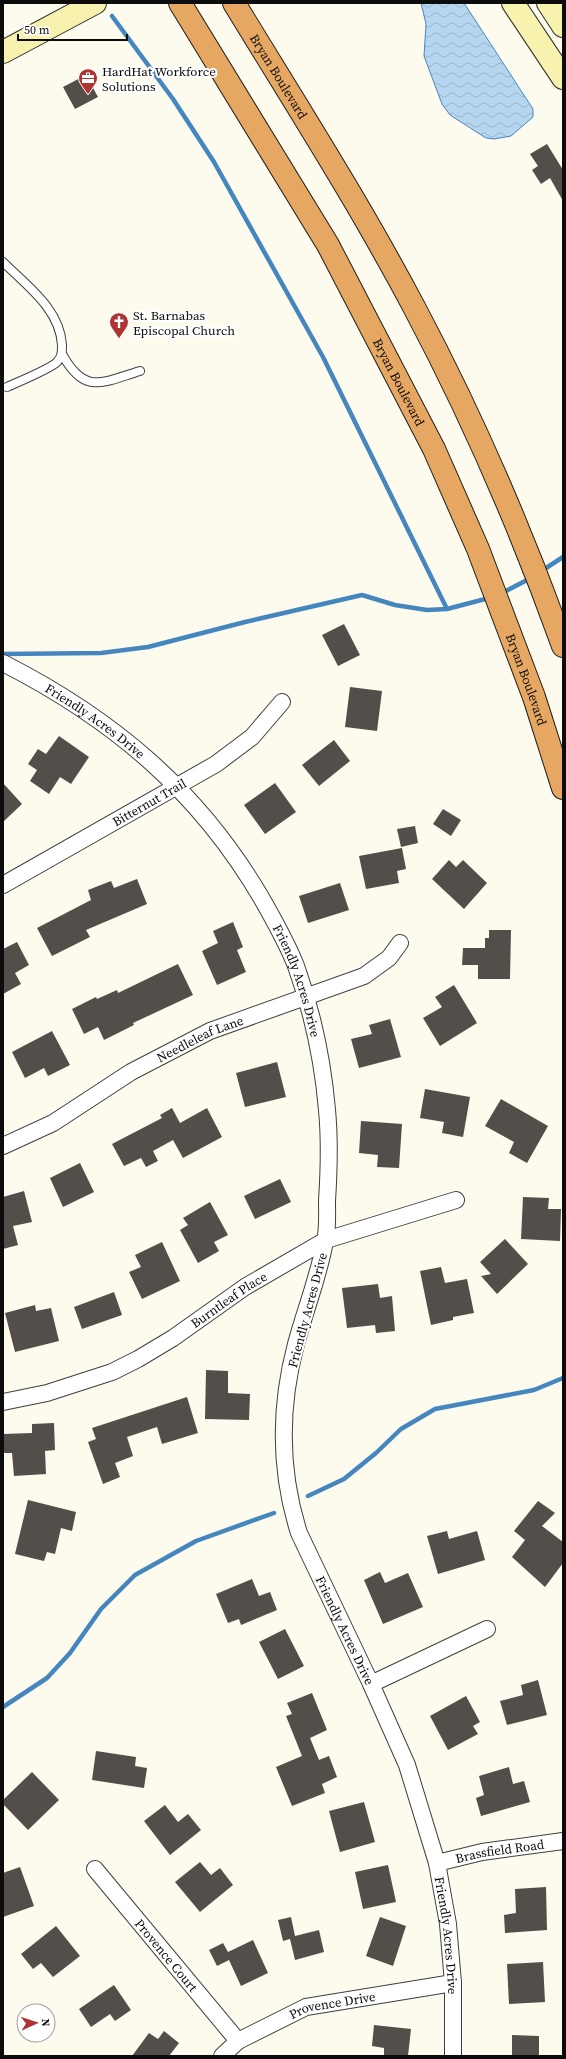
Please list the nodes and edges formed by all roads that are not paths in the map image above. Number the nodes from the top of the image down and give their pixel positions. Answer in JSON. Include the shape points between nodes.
{"nodes":[{"id":1,"x":95,"y":3,"type":"edge"},
{"id":2,"x":180,"y":3,"type":"edge"},
{"id":3,"x":234,"y":3,"type":"edge"},
{"id":4,"x":513,"y":3,"type":"edge"},
{"id":5,"x":548,"y":3,"type":"edge"},
{"id":6,"x":563,"y":26,"type":"edge"},
{"id":7,"x":3,"y":52,"type":"edge"},
{"id":8,"x":563,"y":78,"type":"edge"},
{"id":9,"x":3,"y":262,"type":"edge"},
{"id":10,"x":62,"y":354,"type":"junction"},
{"id":11,"x":140,"y":371,"type":"dead end"},
{"id":12,"x":7,"y":387,"type":"dead end"},
{"id":13,"x":563,"y":646,"type":"edge"},
{"id":14,"x":3,"y":663,"type":"edge"},
{"id":15,"x":282,"y":702,"type":"dead end"},
{"id":16,"x":178,"y":787,"type":"junction"},
{"id":17,"x":563,"y":788,"type":"edge"},
{"id":18,"x":3,"y":885,"type":"edge"},
{"id":19,"x":400,"y":943,"type":"dead end"},
{"id":20,"x":305,"y":998,"type":"junction"},
{"id":21,"x":3,"y":1146,"type":"edge"},
{"id":22,"x":456,"y":1200,"type":"dead end"},
{"id":23,"x":326,"y":1240,"type":"junction"},
{"id":24,"x":3,"y":1402,"type":"edge"},
{"id":25,"x":487,"y":1629,"type":"dead end"},
{"id":26,"x":371,"y":1684,"type":"junction"},
{"id":27,"x":563,"y":1841,"type":"edge"},
{"id":28,"x":437,"y":1863,"type":"junction"},
{"id":29,"x":95,"y":1869,"type":"dead end"},
{"id":30,"x":453,"y":1983,"type":"junction"},
{"id":31,"x":238,"y":2041,"type":"junction"},
{"id":32,"x":222,"y":2056,"type":"edge"},
{"id":33,"x":453,"y":2056,"type":"edge"}],
"edges":[{"from":1,"to":7,"type":"main road"},
{"from":2,"to":17,"type":"highway","name":"Bryan Boulevard","via":[[328,245],[434,449],[478,549],[534,697]]},
{"from":3,"to":13,"type":"highway","name":"Bryan Boulevard","via":[[347,189],[414,307],[501,486]]},
{"from":4,"to":8,"type":"main road"},
{"from":5,"to":6,"type":"main road"},
{"from":9,"to":10,"type":"lane","via":[[44,302],[57,320]]},
{"from":10,"to":11,"type":"lane","via":[[70,370],[81,380],[91,383]]},
{"from":10,"to":12,"type":"lane","via":[[56,363]]},
{"from":14,"to":16,"type":"street","name":"Friendly Acres Drive","via":[[105,724]]},
{"from":15,"to":16,"type":"street","name":"Bitternut Trail","via":[[252,737],[216,764]]},
{"from":16,"to":18,"type":"street","name":"Bitternut Trail"},
{"from":16,"to":20,"type":"street","name":"Friendly Acres Drive","via":[[220,834],[247,873],[296,966]]},
{"from":19,"to":20,"type":"street","name":"Needleleaf Lane","via":[[388,958],[364,976]]},
{"from":20,"to":21,"type":"street","name":"Needleleaf Lane","via":[[210,1031],[131,1072],[53,1123]]},
{"from":20,"to":23,"type":"street","name":"Friendly Acres Drive","via":[[323,1070],[330,1142]]},
{"from":22,"to":23,"type":"street","name":"Burntleaf Place"},
{"from":23,"to":24,"type":"street","name":"Burntleaf Place","via":[[246,1287],[138,1359],[86,1382]]},
{"from":23,"to":26,"type":"street","name":"Friendly Acres Drive","via":[[290,1366],[284,1407],[284,1468],[299,1534]]},
{"from":25,"to":26,"type":"street"},
{"from":26,"to":28,"type":"street","name":"Friendly Acres Drive","via":[[407,1765]]},
{"from":27,"to":28,"type":"street","name":"Brassfield Road","via":[[482,1852]]},
{"from":28,"to":30,"type":"street","name":"Friendly Acres Drive","via":[[448,1924]]},
{"from":29,"to":31,"type":"street","name":"Provence Court"},
{"from":30,"to":31,"type":"street","name":"Provence Drive","via":[[306,2007]]},
{"from":30,"to":33,"type":"street","name":"Friendly Acres Drive"},
{"from":31,"to":32,"type":"street","name":"Provence Drive"}]}
